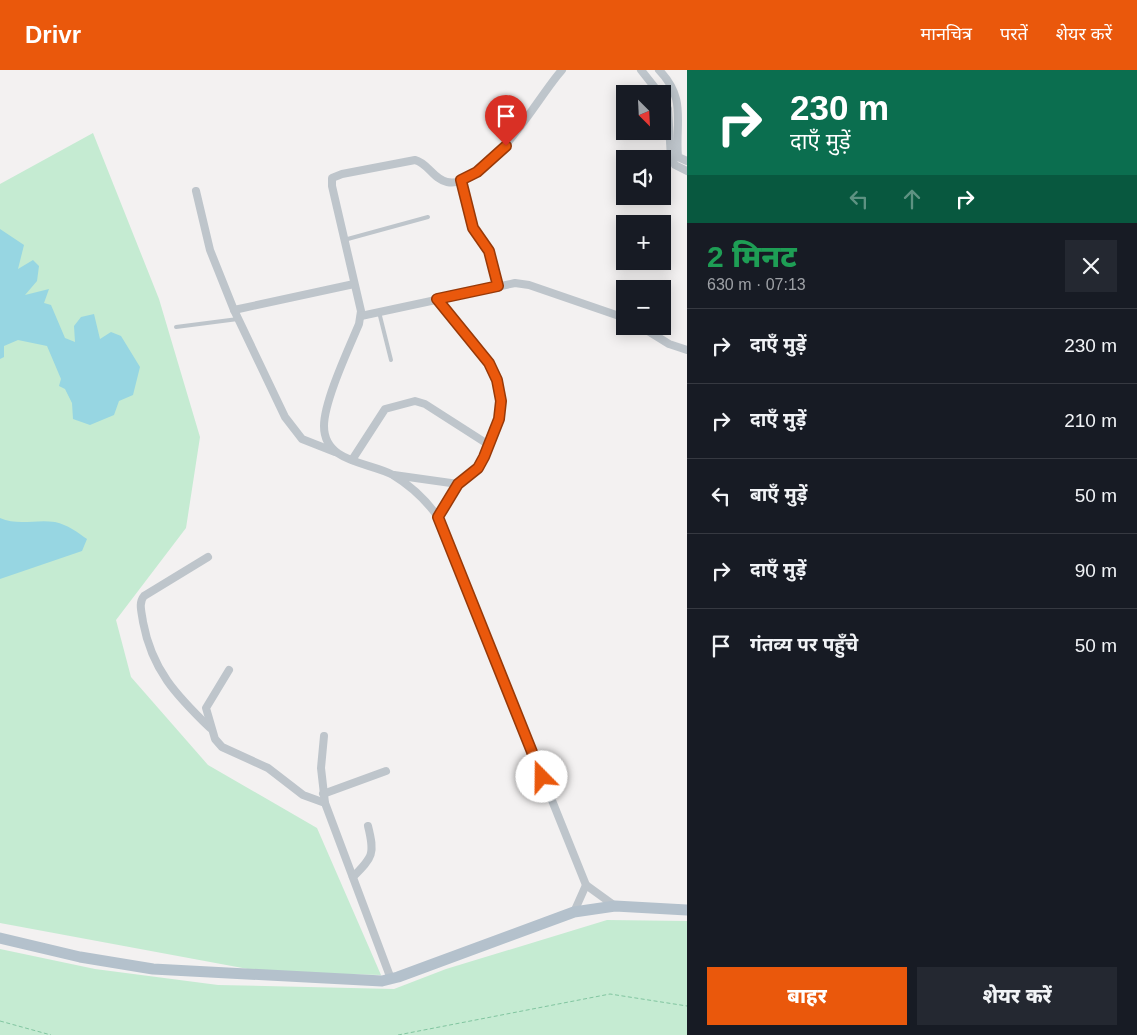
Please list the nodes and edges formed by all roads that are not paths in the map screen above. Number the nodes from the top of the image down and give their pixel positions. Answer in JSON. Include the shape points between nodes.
{"nodes":[{"id":1,"x":562,"y":70,"type":"edge"},
{"id":2,"x":641,"y":70,"type":"edge"},
{"id":3,"x":659,"y":70,"type":"edge"},
{"id":4,"x":653,"y":85,"type":"edge"},
{"id":5,"x":670,"y":140,"type":"edge"},
{"id":6,"x":687,"y":162,"type":"edge"},
{"id":7,"x":687,"y":171,"type":"edge"},
{"id":8,"x":461,"y":180,"type":"junction"},
{"id":9,"x":196,"y":191,"type":"dead end"},
{"id":10,"x":428,"y":217,"type":"dead end"},
{"id":11,"x":344,"y":240,"type":"junction"},
{"id":12,"x":354,"y":284,"type":"junction"},
{"id":13,"x":498,"y":286,"type":"junction"},
{"id":14,"x":437,"y":299,"type":"junction"},
{"id":15,"x":234,"y":310,"type":"junction"},
{"id":16,"x":379,"y":312,"type":"junction"},
{"id":17,"x":616,"y":315,"type":"edge"},
{"id":18,"x":361,"y":316,"type":"junction"},
{"id":19,"x":238,"y":319,"type":"junction"},
{"id":20,"x":176,"y":327,"type":"dead end"},
{"id":21,"x":654,"y":335,"type":"edge"},
{"id":22,"x":687,"y":350,"type":"edge"},
{"id":23,"x":391,"y":360,"type":"dead end"},
{"id":24,"x":489,"y":444,"type":"junction"},
{"id":25,"x":339,"y":454,"type":"junction"},
{"id":26,"x":352,"y":460,"type":"junction"},
{"id":27,"x":392,"y":474,"type":"junction"},
{"id":28,"x":458,"y":484,"type":"junction"},
{"id":29,"x":438,"y":517,"type":"junction"},
{"id":30,"x":208,"y":557,"type":"dead end"},
{"id":31,"x":229,"y":670,"type":"dead end"},
{"id":32,"x":212,"y":731,"type":"junction"},
{"id":33,"x":324,"y":736,"type":"dead end"},
{"id":34,"x":386,"y":771,"type":"dead end"},
{"id":35,"x":323,"y":794,"type":"junction"},
{"id":36,"x":325,"y":803,"type":"junction"},
{"id":37,"x":368,"y":826,"type":"dead end"},
{"id":38,"x":353,"y":877,"type":"junction"},
{"id":39,"x":586,"y":885,"type":"junction"},
{"id":40,"x":616,"y":906,"type":"junction"},
{"id":41,"x":687,"y":910,"type":"edge"},
{"id":42,"x":574,"y":912,"type":"junction"},
{"id":43,"x":0,"y":938,"type":"edge"},
{"id":44,"x":390,"y":979,"type":"junction"}],
"edges":[{"from":1,"to":8,"type":"street","via":[[506,146],[477,172]]},
{"from":2,"to":4,"type":"street"},
{"from":3,"to":6,"type":"street","via":[[674,88],[679,110],[678,156]]},
{"from":5,"to":7,"type":"street","via":[[671,158],[675,165]]},
{"from":8,"to":11,"type":"street","via":[[447,182],[440,179],[416,160],[335,176],[331,182]]},
{"from":8,"to":13,"type":"street","via":[[473,228],[489,251]]},
{"from":9,"to":15,"type":"street","via":[[210,250]]},
{"from":10,"to":11,"type":"lane"},
{"from":11,"to":12,"type":"street"},
{"from":12,"to":15,"type":"street"},
{"from":12,"to":18,"type":"street"},
{"from":13,"to":14,"type":"street"},
{"from":13,"to":17,"type":"street","via":[[529,284]]},
{"from":14,"to":16,"type":"street"},
{"from":14,"to":24,"type":"street","via":[[481,352],[497,380],[501,409]]},
{"from":15,"to":19,"type":"street"},
{"from":16,"to":18,"type":"street"},
{"from":16,"to":23,"type":"lane"},
{"from":18,"to":25,"type":"street","via":[[325,417],[326,439]]},
{"from":19,"to":20,"type":"lane"},
{"from":19,"to":25,"type":"street","via":[[291,427],[309,443]]},
{"from":21,"to":22,"type":"street"},
{"from":24,"to":26,"type":"street","via":[[415,401],[380,413]]},
{"from":24,"to":28,"type":"street","via":[[478,468]]},
{"from":25,"to":26,"type":"street"},
{"from":26,"to":27,"type":"street"},
{"from":27,"to":28,"type":"street"},
{"from":27,"to":29,"type":"street","via":[[424,499]]},
{"from":28,"to":29,"type":"street"},
{"from":29,"to":39,"type":"street"},
{"from":30,"to":32,"type":"street","via":[[144,596],[140,604],[146,635],[160,670],[176,695]]},
{"from":31,"to":32,"type":"street","via":[[206,708]]},
{"from":32,"to":36,"type":"street","via":[[222,747],[268,768],[303,795]]},
{"from":33,"to":35,"type":"street","via":[[320,768]]},
{"from":34,"to":35,"type":"street"},
{"from":35,"to":36,"type":"street"},
{"from":36,"to":38,"type":"street"},
{"from":37,"to":38,"type":"street","via":[[371,858]]},
{"from":38,"to":44,"type":"street"},
{"from":39,"to":40,"type":"street"},
{"from":39,"to":42,"type":"street"},
{"from":40,"to":41,"type":"main road"},
{"from":40,"to":42,"type":"main road"},
{"from":42,"to":44,"type":"main road"},
{"from":43,"to":44,"type":"main road","via":[[80,957],[153,969]]}]}
